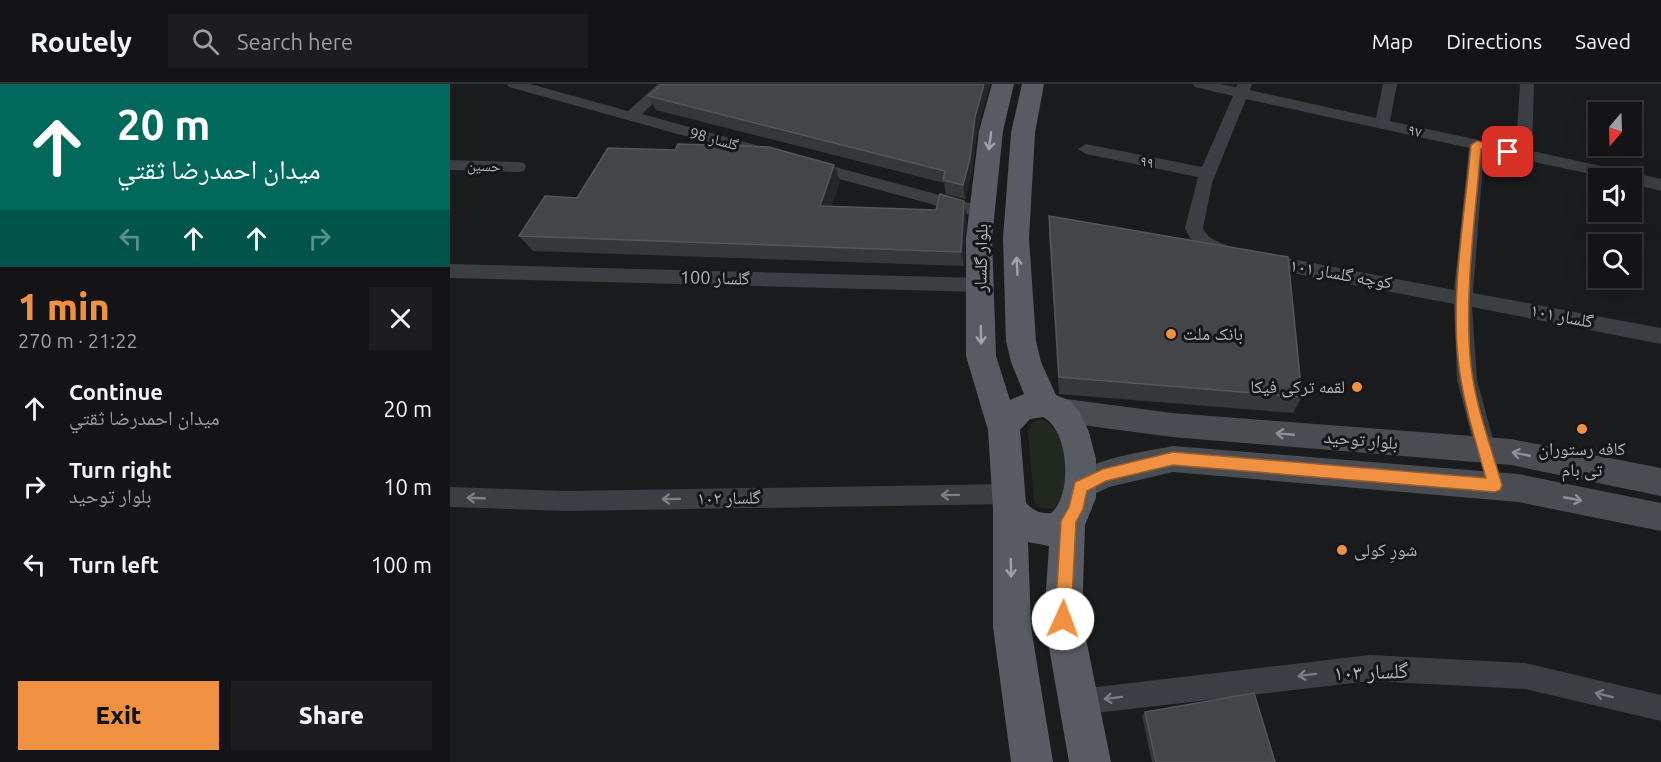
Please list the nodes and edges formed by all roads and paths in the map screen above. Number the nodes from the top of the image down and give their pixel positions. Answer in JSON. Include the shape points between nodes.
{"nodes":[{"id":1,"x":514,"y":84,"type":"edge"},
{"id":2,"x":667,"y":84,"type":"edge"},
{"id":3,"x":1003,"y":84,"type":"edge"},
{"id":4,"x":1033,"y":84,"type":"edge"},
{"id":5,"x":1200,"y":84,"type":"edge"},
{"id":6,"x":1390,"y":84,"type":"edge"},
{"id":7,"x":1527,"y":84,"type":"edge"},
{"id":8,"x":1243,"y":88,"type":"edge"},
{"id":9,"x":630,"y":116,"type":"junction"},
{"id":10,"x":1382,"y":124,"type":"junction"},
{"id":11,"x":1477,"y":145,"type":"junction"},
{"id":12,"x":1086,"y":149,"type":"dead end"},
{"id":13,"x":1524,"y":155,"type":"junction"},
{"id":14,"x":450,"y":165,"type":"edge"},
{"id":15,"x":518,"y":167,"type":"dead end"},
{"id":16,"x":1588,"y":169,"type":"edge"},
{"id":17,"x":1208,"y":174,"type":"junction"},
{"id":18,"x":1642,"y":181,"type":"edge"},
{"id":19,"x":1661,"y":185,"type":"edge"},
{"id":20,"x":982,"y":212,"type":"junction"},
{"id":21,"x":450,"y":272,"type":"edge"},
{"id":22,"x":980,"y":285,"type":"junction"},
{"id":23,"x":1463,"y":296,"type":"junction"},
{"id":24,"x":1661,"y":336,"type":"edge"},
{"id":25,"x":1052,"y":407,"type":"junction"},
{"id":26,"x":1004,"y":430,"type":"junction"},
{"id":27,"x":1485,"y":450,"type":"junction"},
{"id":28,"x":1661,"y":482,"type":"edge"},
{"id":29,"x":1495,"y":485,"type":"junction"},
{"id":30,"x":450,"y":497,"type":"edge"},
{"id":31,"x":1009,"y":501,"type":"junction"},
{"id":32,"x":1074,"y":504,"type":"junction"},
{"id":33,"x":1661,"y":517,"type":"edge"},
{"id":34,"x":1079,"y":702,"type":"junction"},
{"id":35,"x":1661,"y":708,"type":"edge"},
{"id":36,"x":1032,"y":762,"type":"edge"},
{"id":37,"x":1090,"y":762,"type":"edge"}],
"edges":[{"from":1,"to":9,"type":"street","name":"گلسار 98"},
{"from":2,"to":9,"type":"street"},
{"from":3,"to":20,"type":"main road","name":"بلوار گلسار","one_way":true,"via":[[992,131]]},
{"from":25,"to":4,"type":"main road","name":"بلوار گلسار","one_way":true,"via":[[1026,362],[1022,341],[1016,238],[1023,132]]},
{"from":5,"to":8,"type":"street","name":"۹۷"},
{"from":6,"to":10,"type":"street"},
{"from":7,"to":13,"type":"street"},
{"from":8,"to":10,"type":"street","name":"۹۷"},
{"from":8,"to":17,"type":"street"},
{"from":9,"to":20,"type":"street","name":"گلسار 98"},
{"from":10,"to":11,"type":"street","name":"۹۷"},
{"from":11,"to":13,"type":"street","name":"۹۷"},
{"from":11,"to":23,"type":"street"},
{"from":12,"to":17,"type":"street","name":"۹۹"},
{"from":13,"to":16,"type":"street","name":"۹۷"},
{"from":14,"to":15,"type":"street","name":"حسین"},
{"from":17,"to":23,"type":"street","name":"کوچه گلسار ۱۰۱","via":[[1194,228],[1201,241],[1230,254]]},
{"from":18,"to":19,"type":"street","name":"۹۷"},
{"from":20,"to":22,"type":"main road","name":"بلوار گلسار"},
{"from":21,"to":22,"type":"street","name":"گلسار 100"},
{"from":22,"to":26,"type":"main road","name":"بلوار گلسار","one_way":true,"via":[[981,356]]},
{"from":23,"to":24,"type":"street","name":"گلسار ۱۰۱"},
{"from":23,"to":27,"type":"street","via":[[1464,357],[1471,402]]},
{"from":25,"to":26,"type":"main road","via":[[1028,405],[1016,410]]},
{"from":27,"to":25,"type":"main road","name":"بلوار توحید","one_way":true,"via":[[1172,425]]},
{"from":25,"to":32,"type":"main road","via":[[1075,436],[1080,459]]},
{"from":26,"to":31,"type":"main road"},
{"from":28,"to":27,"type":"main road","name":"بلوار توحید","one_way":true},
{"from":27,"to":29,"type":"main road"},
{"from":29,"to":32,"type":"main road","name":"بلوار توحید","via":[[1173,459],[1103,476]]},
{"from":29,"to":33,"type":"main road","name":"بلوار توحید","one_way":true},
{"from":31,"to":30,"type":"street","name":"گلسار ۱۰۲","one_way":true,"via":[[566,501]]},
{"from":31,"to":32,"type":"main road","via":[[1017,520],[1040,530],[1055,529]]},
{"from":31,"to":36,"type":"main road","one_way":true,"via":[[1012,627]]},
{"from":32,"to":34,"type":"main road","via":[[1063,619]]},
{"from":35,"to":34,"type":"street","name":"گلسار ۱۰۳","one_way":true,"via":[[1525,676],[1370,668]]},
{"from":34,"to":37,"type":"main road"}]}
